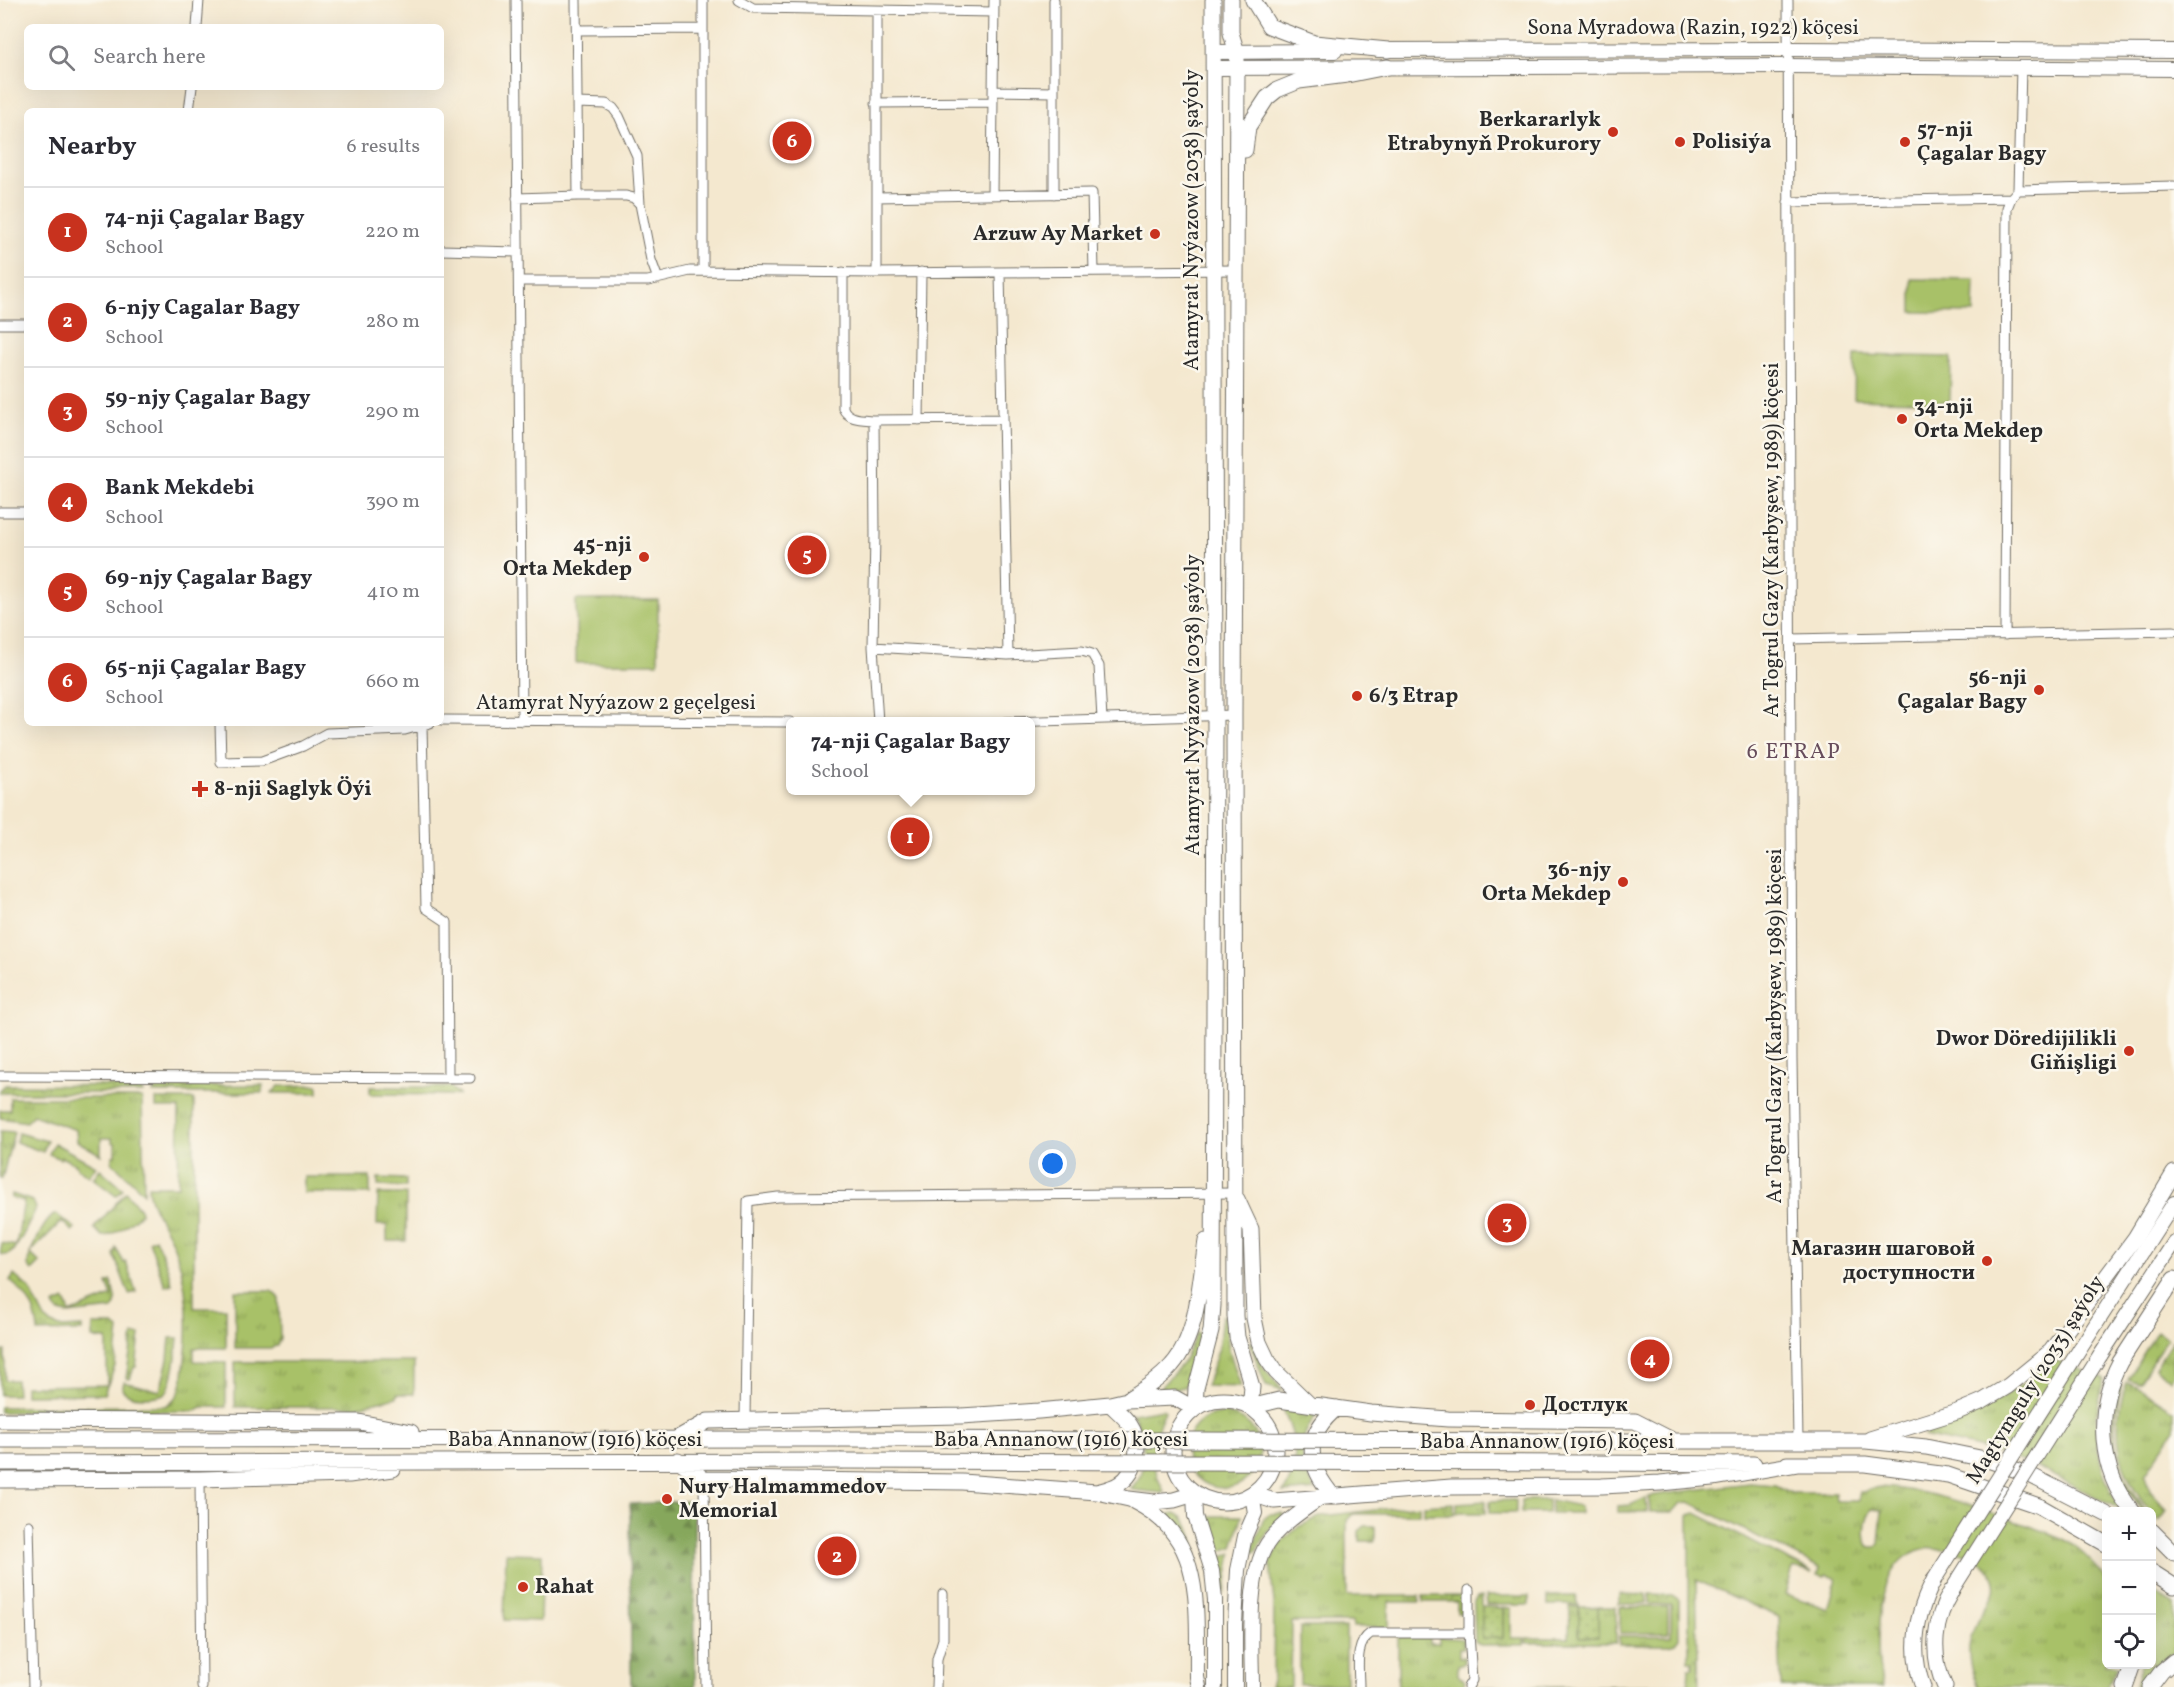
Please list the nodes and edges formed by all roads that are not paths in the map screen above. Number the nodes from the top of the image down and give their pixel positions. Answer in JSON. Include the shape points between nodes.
{"nodes":[{"id":1,"x":200,"y":0,"type":"edge"},
{"id":2,"x":516,"y":0,"type":"edge"},
{"id":3,"x":576,"y":0,"type":"edge"},
{"id":4,"x":703,"y":0,"type":"edge"},
{"id":5,"x":739,"y":0,"type":"edge"},
{"id":6,"x":916,"y":0,"type":"edge"},
{"id":7,"x":994,"y":0,"type":"edge"},
{"id":8,"x":1054,"y":0,"type":"edge"},
{"id":9,"x":1213,"y":0,"type":"edge"},
{"id":10,"x":1231,"y":0,"type":"edge"},
{"id":11,"x":1253,"y":0,"type":"edge"},
{"id":12,"x":1788,"y":0,"type":"edge"},
{"id":13,"x":753,"y":4,"type":"edge"},
{"id":14,"x":837,"y":4,"type":"edge"},
{"id":15,"x":877,"y":11,"type":"junction"},
{"id":16,"x":917,"y":11,"type":"junction"},
{"id":17,"x":994,"y":12,"type":"junction"},
{"id":18,"x":197,"y":24,"type":"edge"},
{"id":19,"x":703,"y":29,"type":"junction"},
{"id":20,"x":577,"y":30,"type":"junction"},
{"id":21,"x":1788,"y":49,"type":"junction"},
{"id":22,"x":1388,"y":50,"type":"junction"},
{"id":23,"x":2174,"y":51,"type":"edge"},
{"id":24,"x":1213,"y":60,"type":"junction"},
{"id":25,"x":1237,"y":60,"type":"junction"},
{"id":26,"x":1788,"y":66,"type":"junction"},
{"id":27,"x":1387,"y":67,"type":"junction"},
{"id":28,"x":2020,"y":67,"type":"junction"},
{"id":29,"x":2174,"y":69,"type":"edge"},
{"id":30,"x":192,"y":90,"type":"edge"},
{"id":31,"x":993,"y":91,"type":"junction"},
{"id":32,"x":1054,"y":92,"type":"junction"},
{"id":33,"x":993,"y":102,"type":"junction"},
{"id":34,"x":577,"y":103,"type":"junction"},
{"id":35,"x":876,"y":103,"type":"junction"},
{"id":36,"x":189,"y":108,"type":"edge"},
{"id":37,"x":2174,"y":186,"type":"edge"},
{"id":38,"x":2018,"y":190,"type":"junction"},
{"id":39,"x":992,"y":194,"type":"junction"},
{"id":40,"x":1054,"y":194,"type":"junction"},
{"id":41,"x":578,"y":196,"type":"junction"},
{"id":42,"x":877,"y":197,"type":"junction"},
{"id":43,"x":517,"y":198,"type":"junction"},
{"id":44,"x":2011,"y":198,"type":"junction"},
{"id":45,"x":1788,"y":201,"type":"junction"},
{"id":46,"x":640,"y":204,"type":"junction"},
{"id":47,"x":444,"y":250,"type":"edge"},
{"id":48,"x":517,"y":252,"type":"junction"},
{"id":49,"x":1213,"y":270,"type":"junction"},
{"id":50,"x":1236,"y":270,"type":"junction"},
{"id":51,"x":703,"y":271,"type":"junction"},
{"id":52,"x":1094,"y":271,"type":"junction"},
{"id":53,"x":843,"y":272,"type":"junction"},
{"id":54,"x":921,"y":272,"type":"junction"},
{"id":55,"x":1000,"y":272,"type":"junction"},
{"id":56,"x":877,"y":273,"type":"junction"},
{"id":57,"x":658,"y":279,"type":"junction"},
{"id":58,"x":519,"y":281,"type":"junction"},
{"id":59,"x":0,"y":324,"type":"edge"},
{"id":60,"x":24,"y":324,"type":"edge"},
{"id":61,"x":1003,"y":419,"type":"junction"},
{"id":62,"x":874,"y":420,"type":"junction"},
{"id":63,"x":919,"y":420,"type":"junction"},
{"id":64,"x":0,"y":512,"type":"edge"},
{"id":65,"x":24,"y":512,"type":"edge"},
{"id":66,"x":2174,"y":631,"type":"edge"},
{"id":67,"x":2005,"y":635,"type":"junction"},
{"id":68,"x":1791,"y":639,"type":"junction"},
{"id":69,"x":873,"y":647,"type":"junction"},
{"id":70,"x":1008,"y":655,"type":"junction"},
{"id":71,"x":1215,"y":715,"type":"junction"},
{"id":72,"x":1233,"y":715,"type":"junction"},
{"id":73,"x":878,"y":717,"type":"edge"},
{"id":74,"x":1102,"y":718,"type":"junction"},
{"id":75,"x":444,"y":720,"type":"edge"},
{"id":76,"x":522,"y":721,"type":"junction"},
{"id":77,"x":1035,"y":721,"type":"edge"},
{"id":78,"x":786,"y":722,"type":"edge"},
{"id":79,"x":220,"y":726,"type":"edge"},
{"id":80,"x":419,"y":726,"type":"edge"},
{"id":81,"x":426,"y":726,"type":"edge"},
{"id":82,"x":0,"y":1076,"type":"edge"},
{"id":83,"x":448,"y":1078,"type":"junction"},
{"id":84,"x":471,"y":1078,"type":"dead end"},
{"id":85,"x":2174,"y":1173,"type":"edge"},
{"id":86,"x":1213,"y":1194,"type":"junction"},
{"id":87,"x":1234,"y":1194,"type":"junction"},
{"id":88,"x":2174,"y":1203,"type":"edge"},
{"id":89,"x":2174,"y":1243,"type":"edge"},
{"id":90,"x":2174,"y":1279,"type":"edge"},
{"id":91,"x":1126,"y":1400,"type":"junction"},
{"id":92,"x":1110,"y":1404,"type":"junction"},
{"id":93,"x":1309,"y":1404,"type":"junction"},
{"id":94,"x":1250,"y":1407,"type":"junction"},
{"id":95,"x":1337,"y":1408,"type":"junction"},
{"id":96,"x":1195,"y":1409,"type":"junction"},
{"id":97,"x":0,"y":1420,"type":"edge"},
{"id":98,"x":745,"y":1420,"type":"junction"},
{"id":99,"x":447,"y":1439,"type":"junction"},
{"id":100,"x":0,"y":1440,"type":"edge"},
{"id":101,"x":674,"y":1440,"type":"junction"},
{"id":102,"x":1798,"y":1441,"type":"junction"},
{"id":103,"x":1866,"y":1441,"type":"junction"},
{"id":104,"x":1676,"y":1442,"type":"junction"},
{"id":105,"x":678,"y":1460,"type":"junction"},
{"id":106,"x":448,"y":1461,"type":"junction"},
{"id":107,"x":0,"y":1463,"type":"edge"},
{"id":108,"x":1797,"y":1464,"type":"junction"},
{"id":109,"x":201,"y":1479,"type":"junction"},
{"id":110,"x":704,"y":1479,"type":"junction"},
{"id":111,"x":0,"y":1480,"type":"edge"},
{"id":112,"x":1096,"y":1492,"type":"junction"},
{"id":113,"x":1194,"y":1494,"type":"junction"},
{"id":114,"x":1252,"y":1494,"type":"junction"},
{"id":115,"x":1327,"y":1498,"type":"junction"},
{"id":116,"x":1129,"y":1499,"type":"junction"},
{"id":117,"x":2129,"y":1507,"type":"edge"},
{"id":118,"x":2102,"y":1512,"type":"edge"},
{"id":119,"x":2074,"y":1524,"type":"junction"},
{"id":120,"x":29,"y":1526,"type":"dead end"},
{"id":121,"x":2156,"y":1536,"type":"edge"},
{"id":122,"x":2102,"y":1542,"type":"edge"},
{"id":123,"x":2156,"y":1545,"type":"edge"},
{"id":124,"x":2102,"y":1553,"type":"edge"},
{"id":125,"x":2174,"y":1555,"type":"edge"},
{"id":126,"x":2156,"y":1575,"type":"edge"},
{"id":127,"x":1934,"y":1580,"type":"joint"},
{"id":128,"x":2174,"y":1586,"type":"edge"},
{"id":129,"x":1469,"y":1590,"type":"dead end"},
{"id":130,"x":1952,"y":1590,"type":"joint"},
{"id":131,"x":942,"y":1594,"type":"dead end"},
{"id":132,"x":1469,"y":1633,"type":"junction"},
{"id":133,"x":2174,"y":1661,"type":"edge"},
{"id":134,"x":2132,"y":1669,"type":"edge"},
{"id":135,"x":33,"y":1687,"type":"edge"},
{"id":136,"x":202,"y":1687,"type":"edge"},
{"id":137,"x":706,"y":1687,"type":"edge"},
{"id":138,"x":936,"y":1687,"type":"edge"},
{"id":139,"x":1199,"y":1687,"type":"edge"},
{"id":140,"x":1215,"y":1687,"type":"edge"},
{"id":141,"x":1235,"y":1687,"type":"edge"},
{"id":142,"x":1252,"y":1687,"type":"edge"},
{"id":143,"x":1359,"y":1687,"type":"edge"},
{"id":144,"x":1468,"y":1687,"type":"edge"},
{"id":145,"x":1923,"y":1687,"type":"edge"},
{"id":146,"x":1945,"y":1687,"type":"edge"},
{"id":147,"x":2125,"y":1687,"type":"edge"},
{"id":148,"x":2150,"y":1687,"type":"edge"}],
"edges":[{"from":1,"to":18,"type":"street"},
{"from":2,"to":43,"type":"street"},
{"from":3,"to":20,"type":"street"},
{"from":4,"to":19,"type":"street"},
{"from":5,"to":13,"type":"street"},
{"from":6,"to":16,"type":"street"},
{"from":7,"to":17,"type":"street"},
{"from":8,"to":32,"type":"street"},
{"from":9,"to":24,"type":"main road","name":"Atamyrat Nyýazow (2038) şaýoly"},
{"from":10,"to":25,"type":"main road","name":"Atamyrat Nyýazow (2038) şaýoly","via":[[1231,33]]},
{"from":11,"to":22,"type":"main road","via":[[1269,26],[1314,43]]},
{"from":12,"to":21,"type":"street","name":"Ar Togrul Gazy (Karbyşew, 1989) köçesi"},
{"from":13,"to":14,"type":"street"},
{"from":14,"to":15,"type":"street"},
{"from":15,"to":16,"type":"street"},
{"from":15,"to":35,"type":"street"},
{"from":16,"to":17,"type":"street"},
{"from":17,"to":31,"type":"street"},
{"from":19,"to":20,"type":"street"},
{"from":19,"to":51,"type":"street"},
{"from":20,"to":34,"type":"street"},
{"from":21,"to":22,"type":"main road","name":"Sona Myradowa (Razin, 1922) köçesi"},
{"from":21,"to":23,"type":"main road","name":"Sona Myradowa (Razin, 1922) köçesi"},
{"from":21,"to":26,"type":"street","name":"Ar Togrul Gazy (Karbyşew, 1989) köçesi"},
{"from":22,"to":25,"type":"main road","name":"Sona Myradowa (Razin, 1922) köçesi"},
{"from":24,"to":25,"type":"main road","name":"Sona Myradowa (Razin, 1922) köçesi"},
{"from":24,"to":49,"type":"main road","name":"Atamyrat Nyýazow (2038) şaýoly"},
{"from":25,"to":27,"type":"main road"},
{"from":25,"to":50,"type":"main road","name":"Atamyrat Nyýazow (2038) şaýoly"},
{"from":26,"to":27,"type":"main road"},
{"from":26,"to":28,"type":"main road"},
{"from":26,"to":45,"type":"street","name":"Ar Togrul Gazy (Karbyşew, 1989) köçesi"},
{"from":27,"to":50,"type":"main road","via":[[1299,81],[1267,98],[1248,127]]},
{"from":28,"to":29,"type":"main road"},
{"from":28,"to":38,"type":"street"},
{"from":30,"to":36,"type":"street"},
{"from":31,"to":32,"type":"street"},
{"from":31,"to":33,"type":"street"},
{"from":32,"to":40,"type":"street"},
{"from":33,"to":35,"type":"street"},
{"from":33,"to":39,"type":"street"},
{"from":34,"to":41,"type":"street"},
{"from":34,"to":46,"type":"street","via":[[606,104],[618,116],[637,156]]},
{"from":35,"to":42,"type":"street"},
{"from":37,"to":38,"type":"street"},
{"from":38,"to":44,"type":"street"},
{"from":39,"to":40,"type":"street"},
{"from":39,"to":42,"type":"street"},
{"from":40,"to":52,"type":"street","via":[[1092,193]]},
{"from":41,"to":43,"type":"street"},
{"from":41,"to":46,"type":"street","via":[[626,196]]},
{"from":42,"to":56,"type":"street"},
{"from":43,"to":48,"type":"street"},
{"from":44,"to":45,"type":"street"},
{"from":44,"to":67,"type":"street","via":[[2007,208]]},
{"from":45,"to":68,"type":"street","name":"Ar Togrul Gazy (Karbyşew, 1989) köçesi"},
{"from":46,"to":57,"type":"street"},
{"from":47,"to":48,"type":"street"},
{"from":48,"to":58,"type":"street"},
{"from":49,"to":50,"type":"street"},
{"from":49,"to":52,"type":"street"},
{"from":49,"to":71,"type":"main road","name":"Atamyrat Nyýazow (2038) şaýoly"},
{"from":50,"to":72,"type":"main road","name":"Atamyrat Nyýazow (2038) şaýoly"},
{"from":51,"to":53,"type":"street"},
{"from":51,"to":57,"type":"street"},
{"from":52,"to":55,"type":"street"},
{"from":53,"to":56,"type":"street"},
{"from":53,"to":62,"type":"street","via":[[843,408],[851,417]]},
{"from":54,"to":55,"type":"street"},
{"from":54,"to":56,"type":"street"},
{"from":54,"to":63,"type":"street"},
{"from":55,"to":61,"type":"street"},
{"from":57,"to":58,"type":"street"},
{"from":58,"to":76,"type":"street"},
{"from":59,"to":60,"type":"street"},
{"from":61,"to":63,"type":"street"},
{"from":61,"to":70,"type":"street"},
{"from":62,"to":63,"type":"street"},
{"from":62,"to":69,"type":"street"},
{"from":64,"to":65,"type":"street"},
{"from":66,"to":67,"type":"street"},
{"from":67,"to":68,"type":"street"},
{"from":68,"to":102,"type":"street","name":"Ar Togrul Gazy (Karbyşew, 1989) köçesi"},
{"from":69,"to":70,"type":"street"},
{"from":69,"to":73,"type":"street"},
{"from":70,"to":74,"type":"street","via":[[1082,651],[1092,654],[1099,666]]},
{"from":71,"to":72,"type":"street"},
{"from":71,"to":74,"type":"street"},
{"from":71,"to":86,"type":"main road","name":"Atamyrat Nyýazow (2038) şaýoly"},
{"from":72,"to":87,"type":"main road","name":"Atamyrat Nyýazow (2038) şaýoly"},
{"from":74,"to":77,"type":"street"},
{"from":75,"to":76,"type":"street","name":"Atamyrat Nyýazow 2 geçelgesi"},
{"from":76,"to":78,"type":"street","name":"Atamyrat Nyýazow 2 geçelgesi"},
{"from":79,"to":80,"type":"street","via":[[221,762],[262,761],[327,733]]},
{"from":81,"to":83,"type":"street","via":[[426,908],[447,922]]},
{"from":82,"to":83,"type":"street"},
{"from":83,"to":84,"type":"street"},
{"from":85,"to":103,"type":"main road","via":[[2135,1238],[2051,1351],[1983,1401]]},
{"from":86,"to":87,"type":"street"},
{"from":86,"to":91,"type":"main road","via":[[1189,1337],[1173,1364]]},
{"from":86,"to":96,"type":"main road","name":"Atamyrat Nyýazow (2038) şaýoly","via":[[1211,1331],[1196,1388]]},
{"from":86,"to":98,"type":"street","via":[[778,1197],[748,1201]]},
{"from":87,"to":93,"type":"main road","via":[[1251,1229],[1254,1318],[1259,1342],[1276,1372]]},
{"from":87,"to":94,"type":"main road","name":"Atamyrat Nyýazow (2038) şaýoly","via":[[1235,1316],[1252,1387]]},
{"from":88,"to":127,"type":"main road","name":"Magtymguly (2033) şaýoly","bridge":true},
{"from":89,"to":130,"type":"main road","name":"Magtymguly (2033) şaýoly","bridge":true},
{"from":90,"to":117,"type":"main road","via":[[2120,1362],[2106,1401],[2103,1428],[2107,1459],[2118,1491]]},
{"from":91,"to":92,"type":"main road"},
{"from":91,"to":96,"type":"main road","via":[[1175,1398]]},
{"from":92,"to":98,"type":"main road","via":[[962,1416]]},
{"from":92,"to":112,"type":"main road","via":[[1130,1425],[1137,1449],[1128,1477]]},
{"from":93,"to":94,"type":"main road","via":[[1279,1400]]},
{"from":93,"to":95,"type":"main road"},
{"from":94,"to":96,"type":"main road","via":[[1226,1400]]},
{"from":94,"to":114,"type":"main road","via":[[1268,1425],[1275,1450],[1269,1475]]},
{"from":95,"to":104,"type":"main road","via":[[1448,1419],[1635,1421]]},
{"from":95,"to":115,"type":"main road","via":[[1314,1435],[1312,1446],[1314,1468]]},
{"from":96,"to":113,"type":"main road","via":[[1181,1423],[1172,1451],[1176,1471]]},
{"from":97,"to":99,"type":"main road","via":[[359,1422]]},
{"from":98,"to":101,"type":"main road","via":[[708,1421]]},
{"from":99,"to":100,"type":"main road","name":"Baba Annanow (1916) köçesi"},
{"from":99,"to":101,"type":"main road","name":"Baba Annanow (1916) köçesi"},
{"from":101,"to":104,"type":"main road","name":"Baba Annanow (1916) köçesi","bridge":true},
{"from":102,"to":103,"type":"main road","name":"Baba Annanow (1916) köçesi"},
{"from":102,"to":104,"type":"main road","name":"Baba Annanow (1916) köçesi"},
{"from":103,"to":118,"type":"main road","name":"Baba Annanow (1916) köçesi","via":[[1943,1450],[1997,1463],[2043,1480]]},
{"from":105,"to":106,"type":"main road","name":"Baba Annanow (1916) köçesi"},
{"from":105,"to":108,"type":"main road","name":"Baba Annanow (1916) köçesi","bridge":true},
{"from":105,"to":110,"type":"main road"},
{"from":106,"to":107,"type":"main road","name":"Baba Annanow (1916) köçesi"},
{"from":106,"to":109,"type":"main road","via":[[349,1475]]},
{"from":108,"to":115,"type":"main road","via":[[1660,1483],[1451,1487]]},
{"from":108,"to":119,"type":"main road","name":"Baba Annanow (1916) köçesi","via":[[1865,1464],[1948,1475],[2025,1500]]},
{"from":109,"to":111,"type":"main road"},
{"from":109,"to":136,"type":"street"},
{"from":110,"to":112,"type":"main road","via":[[962,1482]]},
{"from":110,"to":137,"type":"street"},
{"from":112,"to":116,"type":"main road"},
{"from":113,"to":114,"type":"main road","via":[[1223,1503]]},
{"from":113,"to":116,"type":"main road","via":[[1164,1502]]},
{"from":113,"to":140,"type":"main road","via":[[1195,1516],[1212,1571]]},
{"from":114,"to":115,"type":"main road","via":[[1274,1501]]},
{"from":114,"to":141,"type":"main road","via":[[1255,1513],[1245,1536],[1238,1570]]},
{"from":115,"to":142,"type":"main road","via":[[1278,1531],[1260,1557],[1254,1594]]},
{"from":116,"to":139,"type":"main road","via":[[1162,1519],[1191,1565],[1196,1594]]},
{"from":119,"to":122,"type":"main road","name":"Baba Annanow (1916) köçesi"},
{"from":119,"to":124,"type":"main road"},
{"from":120,"to":135,"type":"street"},
{"from":121,"to":125,"type":"main road"},
{"from":123,"to":125,"type":"main road"},
{"from":126,"to":128,"type":"main road"},
{"from":127,"to":145,"type":"main road","via":[[1916,1634],[1916,1659]]},
{"from":129,"to":132,"type":"street"},
{"from":130,"to":146,"type":"main road","via":[[1940,1613],[1936,1635]]},
{"from":131,"to":138,"type":"street","via":[[944,1639],[937,1659]]},
{"from":132,"to":143,"type":"street","via":[[1371,1633],[1360,1648]]},
{"from":132,"to":144,"type":"street","via":[[1472,1680]]},
{"from":133,"to":148,"type":"main road"},
{"from":134,"to":147,"type":"main road"}]}
